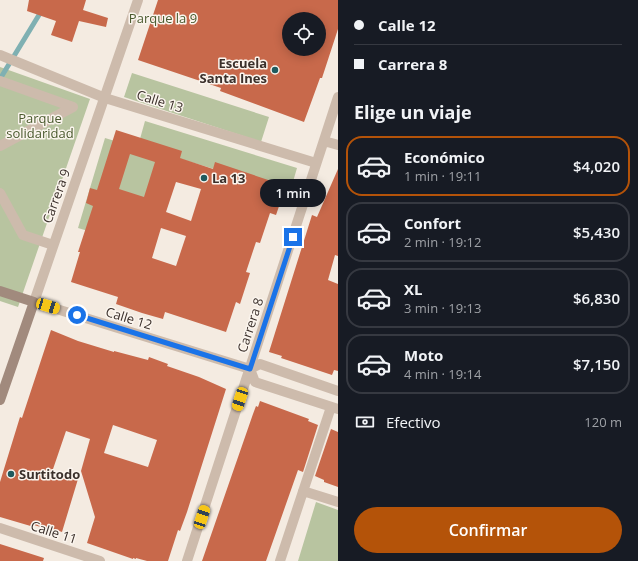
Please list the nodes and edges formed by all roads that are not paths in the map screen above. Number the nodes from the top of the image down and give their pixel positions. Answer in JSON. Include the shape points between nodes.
{"nodes":[{"id":1,"x":138,"y":0,"type":"edge"},
{"id":2,"x":0,"y":54,"type":"edge"},
{"id":3,"x":0,"y":81,"type":"edge"},
{"id":4,"x":338,"y":97,"type":"edge"},
{"id":5,"x":105,"y":98,"type":"junction"},
{"id":6,"x":324,"y":141,"type":"junction"},
{"id":7,"x":0,"y":146,"type":"edge"},
{"id":8,"x":338,"y":146,"type":"edge"},
{"id":9,"x":316,"y":163,"type":"junction"},
{"id":10,"x":0,"y":193,"type":"edge"},
{"id":11,"x":53,"y":245,"type":"junction"},
{"id":12,"x":0,"y":292,"type":"edge"},
{"id":13,"x":34,"y":302,"type":"junction"},
{"id":14,"x":250,"y":369,"type":"junction"},
{"id":15,"x":338,"y":391,"type":"edge"},
{"id":16,"x":0,"y":400,"type":"edge"},
{"id":17,"x":334,"y":408,"type":"edge"},
{"id":18,"x":303,"y":491,"type":"junction"},
{"id":19,"x":338,"y":502,"type":"edge"},
{"id":20,"x":0,"y":528,"type":"edge"},
{"id":21,"x":100,"y":561,"type":"edge"},
{"id":22,"x":187,"y":561,"type":"edge"},
{"id":23,"x":280,"y":561,"type":"edge"}],
"edges":[{"from":1,"to":5,"type":"street","name":"Carrera 9"},
{"from":2,"to":5,"type":"street","name":"Calle 13"},
{"from":3,"to":7,"type":"street","via":[[73,107]]},
{"from":4,"to":6,"type":"street","name":"Carrera 8"},
{"from":5,"to":9,"type":"street","name":"Calle 13"},
{"from":5,"to":11,"type":"street","name":"Carrera 9"},
{"from":6,"to":8,"type":"street"},
{"from":6,"to":9,"type":"street","name":"Carrera 8"},
{"from":9,"to":14,"type":"street","name":"Carrera 8"},
{"from":10,"to":11,"type":"street","via":[[23,235]]},
{"from":11,"to":13,"type":"street","name":"Carrera 9"},
{"from":12,"to":13,"type":"main road","name":"Calle 12"},
{"from":13,"to":14,"type":"street","name":"Calle 12"},
{"from":13,"to":16,"type":"main road","name":"Carrera 9"},
{"from":14,"to":15,"type":"street","name":"Calle 12","via":[[260,364]]},
{"from":14,"to":17,"type":"street","via":[[255,382]]},
{"from":14,"to":22,"type":"street","name":"Carrera 8"},
{"from":17,"to":18,"type":"street"},
{"from":18,"to":19,"type":"street"},
{"from":18,"to":23,"type":"street"},
{"from":20,"to":21,"type":"street","name":"Calle 11"}]}
